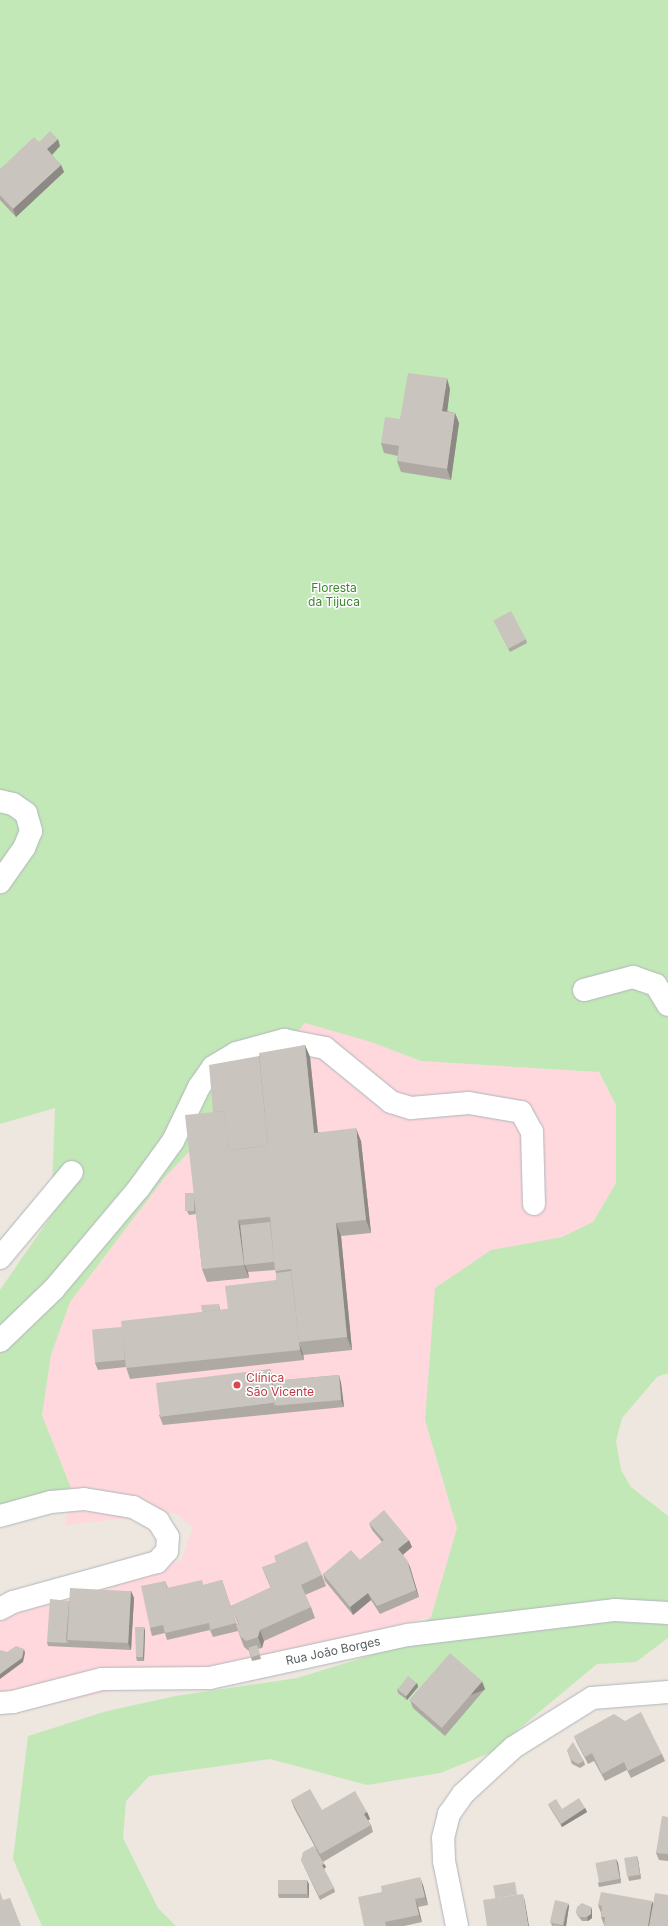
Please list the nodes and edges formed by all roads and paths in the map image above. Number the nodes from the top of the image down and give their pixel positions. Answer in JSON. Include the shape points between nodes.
{"nodes":[{"id":1,"x":0,"y":801,"type":"edge"},
{"id":2,"x":0,"y":882,"type":"edge"},
{"id":3,"x":584,"y":990,"type":"dead end"},
{"id":4,"x":668,"y":1005,"type":"edge"},
{"id":5,"x":72,"y":1172,"type":"dead end"},
{"id":6,"x":534,"y":1204,"type":"dead end"},
{"id":7,"x":0,"y":1258,"type":"edge"},
{"id":8,"x":0,"y":1341,"type":"edge"},
{"id":9,"x":0,"y":1516,"type":"edge"},
{"id":10,"x":0,"y":1609,"type":"edge"},
{"id":11,"x":668,"y":1613,"type":"edge"},
{"id":12,"x":668,"y":1692,"type":"edge"},
{"id":13,"x":0,"y":1703,"type":"edge"},
{"id":14,"x":457,"y":1926,"type":"edge"}],
"edges":[{"from":1,"to":2,"type":"street","via":[[13,804],[26,813],[31,831],[24,848]]},
{"from":3,"to":4,"type":"street","via":[[633,976],[656,985]]},
{"from":5,"to":7,"type":"street"},
{"from":6,"to":8,"type":"street","via":[[532,1132],[521,1112],[469,1102],[411,1108],[391,1102],[325,1048],[284,1040],[236,1053],[213,1067],[199,1087],[173,1141],[138,1188],[54,1289]]},
{"from":9,"to":10,"type":"street","via":[[51,1502],[84,1499],[133,1507],[158,1521],[168,1537],[167,1551],[157,1562],[13,1602]]},
{"from":11,"to":13,"type":"street","name":"Rua João Borges","via":[[615,1610],[408,1635],[210,1678],[102,1679],[13,1702]]},
{"from":12,"to":14,"type":"street","via":[[592,1698],[514,1747],[463,1794],[449,1814],[444,1838],[444,1861]]}]}
